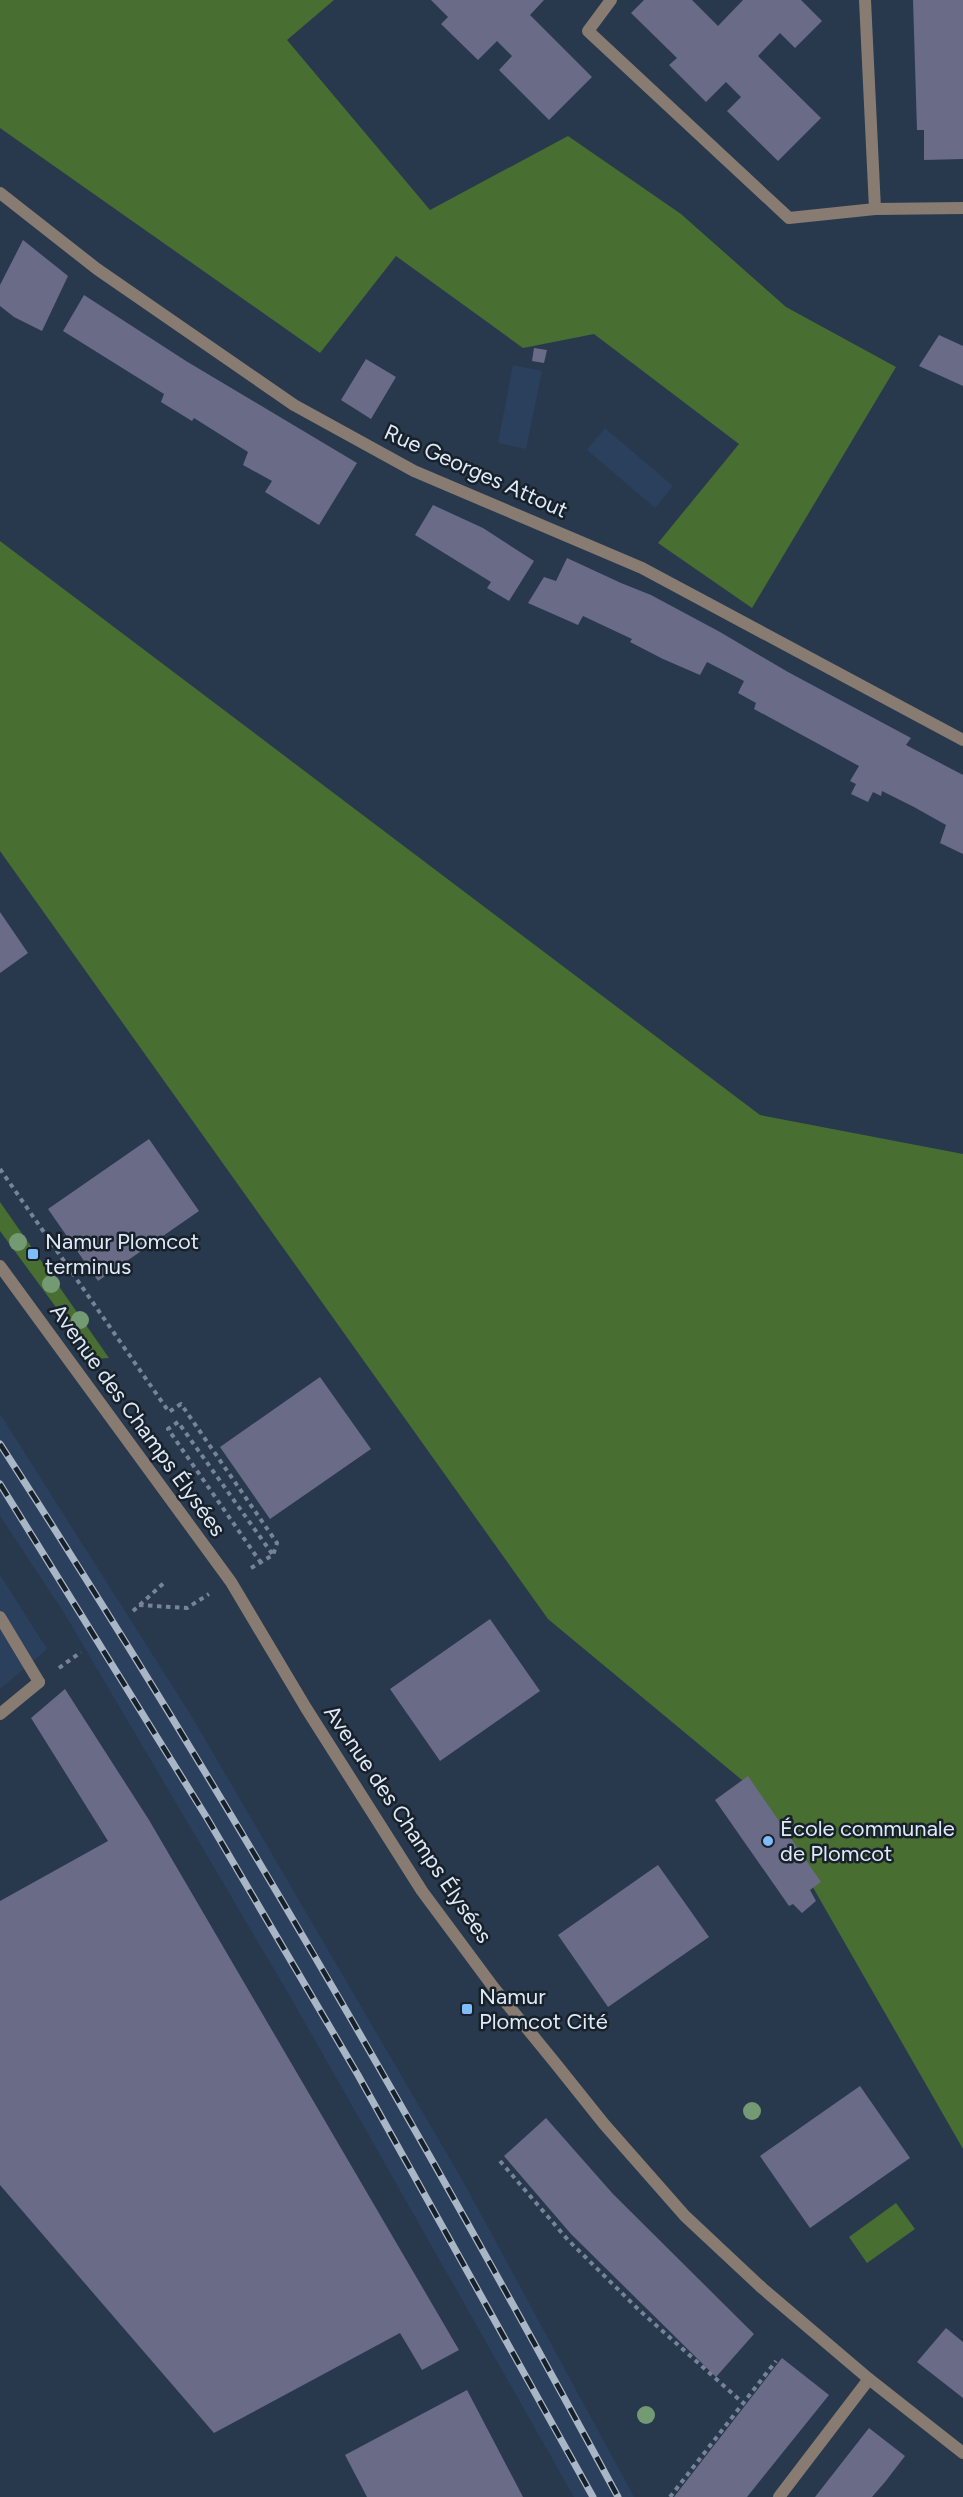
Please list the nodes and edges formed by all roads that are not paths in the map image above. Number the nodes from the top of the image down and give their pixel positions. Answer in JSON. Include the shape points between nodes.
{"nodes":[{"id":1,"x":611,"y":0,"type":"edge"},
{"id":2,"x":865,"y":0,"type":"edge"},
{"id":3,"x":0,"y":193,"type":"edge"},
{"id":4,"x":963,"y":208,"type":"edge"},
{"id":5,"x":875,"y":209,"type":"junction"},
{"id":6,"x":963,"y":741,"type":"edge"},
{"id":7,"x":0,"y":1266,"type":"edge"},
{"id":8,"x":0,"y":1617,"type":"edge"},
{"id":9,"x":0,"y":1714,"type":"edge"},
{"id":10,"x":869,"y":2379,"type":"junction"},
{"id":11,"x":963,"y":2453,"type":"edge"},
{"id":12,"x":779,"y":2497,"type":"edge"}],
"edges":[{"from":1,"to":5,"type":"street","via":[[588,31],[789,218]]},
{"from":2,"to":5,"type":"street"},
{"from":3,"to":6,"type":"street","name":"Rue Georges Attout","via":[[97,269],[294,405],[414,471],[642,568]]},
{"from":4,"to":5,"type":"street"},
{"from":7,"to":10,"type":"street","name":"Avenue des Champs Élysées","via":[[231,1582],[422,1891],[501,1997],[685,2216]]},
{"from":8,"to":9,"type":"street","via":[[39,1682]]},
{"from":10,"to":11,"type":"street","name":"Avenue des Champs Élysées"},
{"from":10,"to":12,"type":"street"}]}
